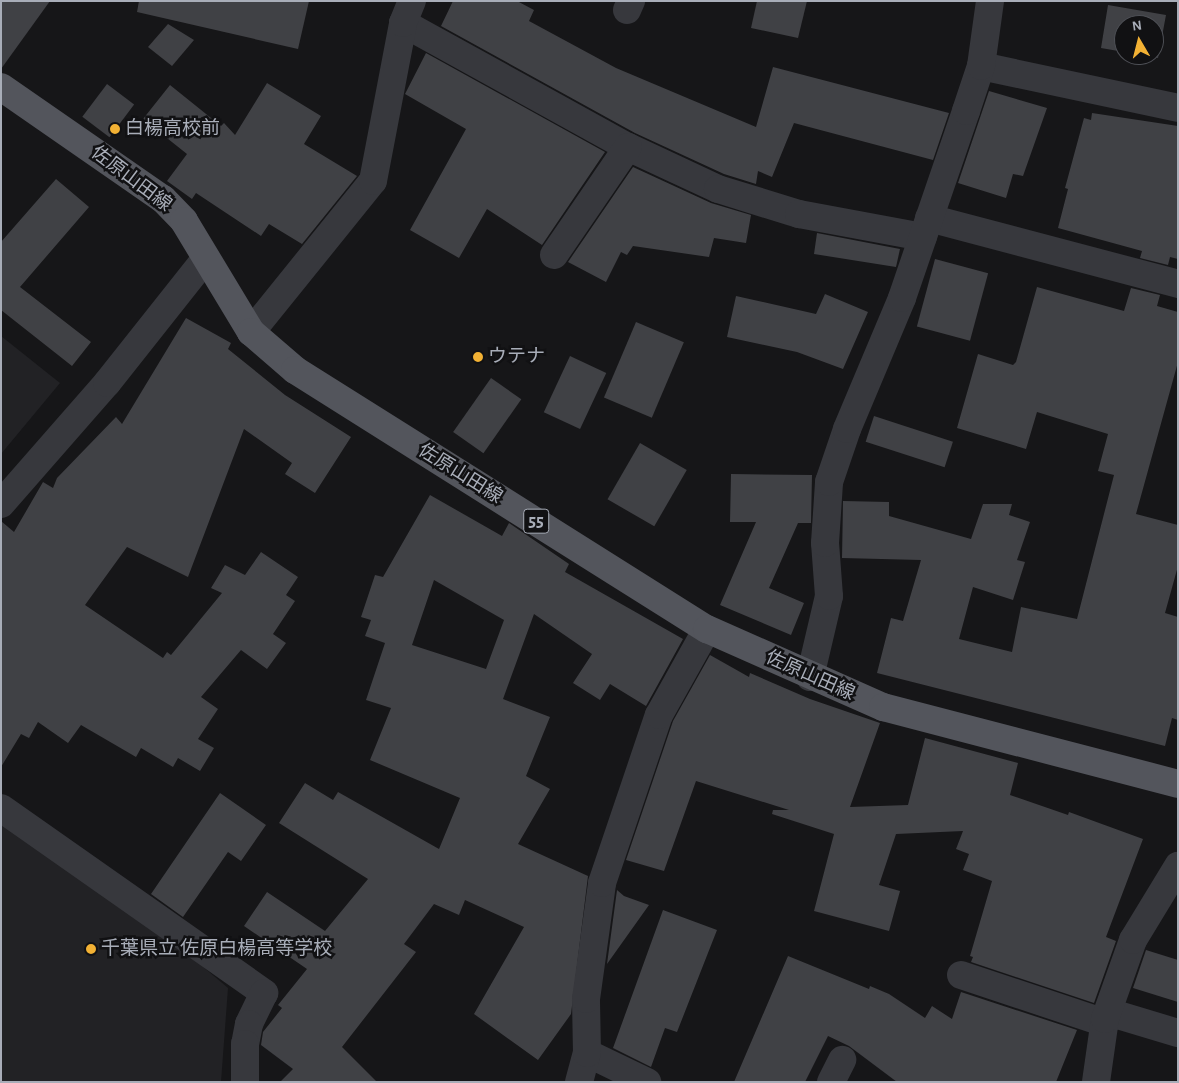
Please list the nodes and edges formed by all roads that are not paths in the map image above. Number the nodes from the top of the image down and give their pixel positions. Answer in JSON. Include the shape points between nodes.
{"nodes":[{"id":1,"x":990,"y":1,"type":"edge"},
{"id":2,"x":408,"y":12,"type":"edge"},
{"id":3,"x":981,"y":66,"type":"junction"},
{"id":4,"x":1,"y":87,"type":"edge"},
{"id":5,"x":1178,"y":108,"type":"edge"},
{"id":6,"x":628,"y":147,"type":"junction"},
{"id":7,"x":926,"y":227,"type":"junction"},
{"id":8,"x":554,"y":254,"type":"dead end"},
{"id":9,"x":206,"y":258,"type":"junction"},
{"id":10,"x":1178,"y":284,"type":"edge"},
{"id":11,"x":251,"y":332,"type":"junction"},
{"id":12,"x":1,"y":504,"type":"edge"},
{"id":13,"x":707,"y":629,"type":"junction"},
{"id":14,"x":810,"y":677,"type":"junction"},
{"id":15,"x":1178,"y":784,"type":"edge"},
{"id":16,"x":1,"y":808,"type":"edge"},
{"id":17,"x":1178,"y":866,"type":"edge"},
{"id":18,"x":961,"y":975,"type":"dead end"},
{"id":19,"x":1106,"y":1017,"type":"junction"},
{"id":20,"x":1178,"y":1033,"type":"edge"},
{"id":21,"x":587,"y":1053,"type":"junction"},
{"id":22,"x":245,"y":1082,"type":"edge"},
{"id":23,"x":578,"y":1082,"type":"edge"},
{"id":24,"x":647,"y":1082,"type":"edge"},
{"id":25,"x":1096,"y":1082,"type":"edge"}],
"edges":[{"from":1,"to":3,"type":"street"},
{"from":2,"to":6,"type":"street"},
{"from":2,"to":11,"type":"street","via":[[373,180]]},
{"from":3,"to":5,"type":"street"},
{"from":3,"to":7,"type":"street"},
{"from":4,"to":9,"type":"main road","name":"佐原山田線","number":"55","via":[[163,199],[184,221]]},
{"from":6,"to":7,"type":"street","via":[[718,189],[799,214]]},
{"from":6,"to":8,"type":"street"},
{"from":7,"to":10,"type":"street"},
{"from":7,"to":14,"type":"street","via":[[902,298],[847,429],[829,482],[825,543],[829,596]]},
{"from":9,"to":11,"type":"main road","name":"佐原山田線","number":"55"},
{"from":9,"to":12,"type":"street","via":[[107,383]]},
{"from":11,"to":13,"type":"main road","name":"佐原山田線","number":"55","via":[[295,370]]},
{"from":13,"to":14,"type":"main road","name":"佐原山田線","number":"55"},
{"from":13,"to":21,"type":"street","via":[[659,715],[602,883],[586,999]]},
{"from":14,"to":15,"type":"main road","name":"佐原山田線","number":"55","via":[[882,707]]},
{"from":16,"to":22,"type":"street","via":[[264,993],[249,1024],[245,1044]]},
{"from":17,"to":19,"type":"street","via":[[1133,940]]},
{"from":18,"to":19,"type":"street"},
{"from":19,"to":20,"type":"street"},
{"from":19,"to":25,"type":"street"},
{"from":21,"to":23,"type":"street"},
{"from":21,"to":24,"type":"street"}]}
